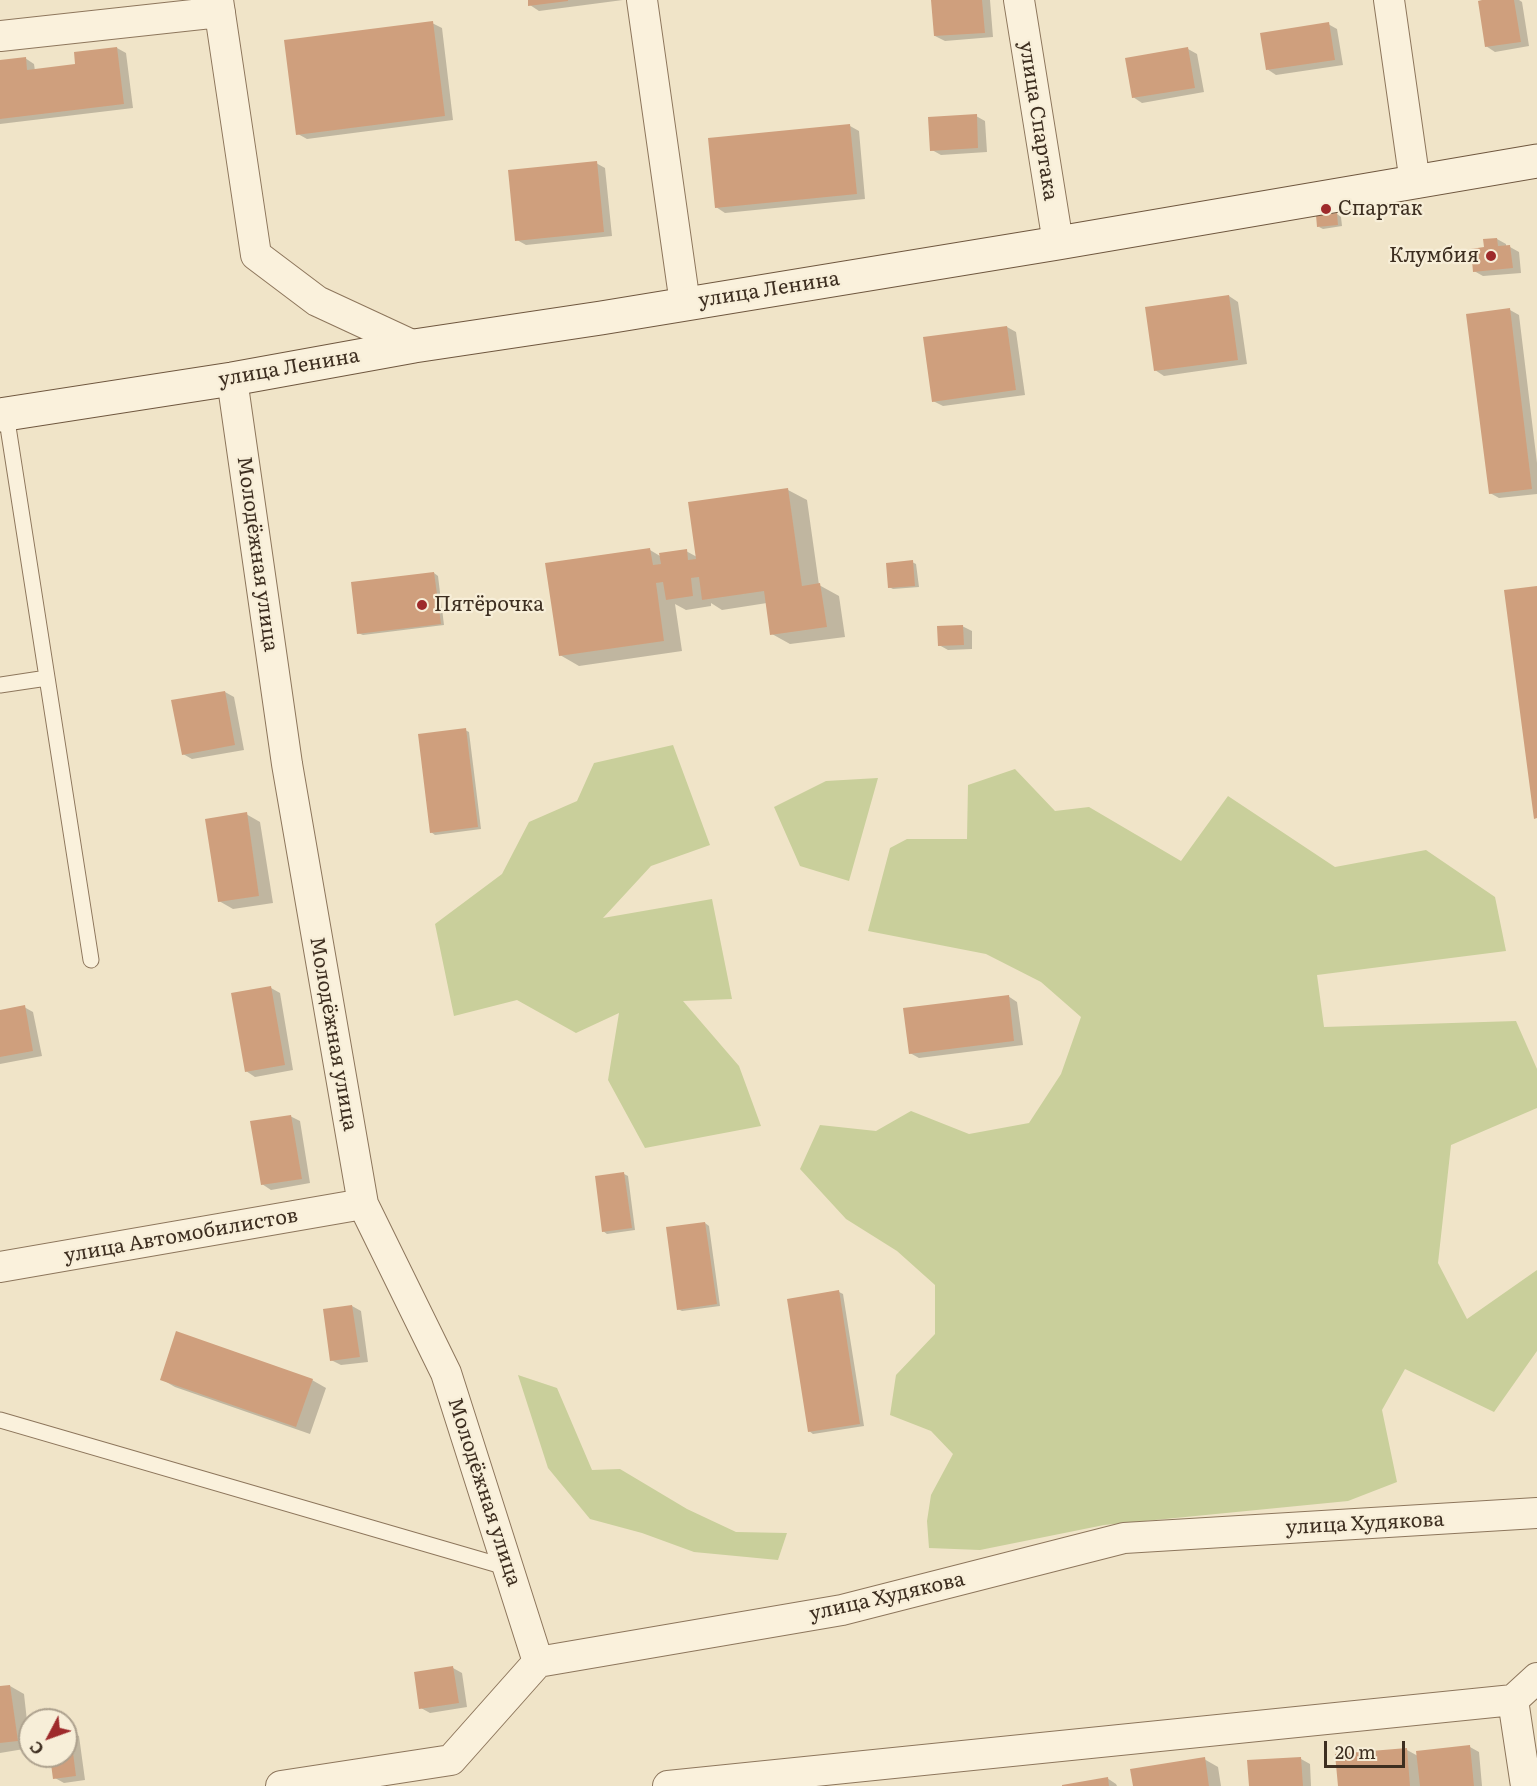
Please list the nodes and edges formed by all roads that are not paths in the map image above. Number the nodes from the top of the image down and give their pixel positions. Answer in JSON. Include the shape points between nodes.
{"nodes":[{"id":1,"x":642,"y":0,"type":"edge"},
{"id":2,"x":1019,"y":0,"type":"edge"},
{"id":3,"x":1389,"y":0,"type":"edge"},
{"id":4,"x":219,"y":6,"type":"edge"},
{"id":5,"x":0,"y":36,"type":"edge"},
{"id":6,"x":1537,"y":161,"type":"edge"},
{"id":7,"x":1415,"y":183,"type":"junction"},
{"id":8,"x":1058,"y":243,"type":"junction"},
{"id":9,"x":685,"y":304,"type":"junction"},
{"id":10,"x":414,"y":346,"type":"junction"},
{"id":11,"x":232,"y":378,"type":"junction"},
{"id":12,"x":3,"y":415,"type":"edge"},
{"id":13,"x":47,"y":678,"type":"junction"},
{"id":14,"x":0,"y":685,"type":"edge"},
{"id":15,"x":91,"y":960,"type":"dead end"},
{"id":16,"x":363,"y":1204,"type":"junction"},
{"id":17,"x":0,"y":1268,"type":"edge"},
{"id":18,"x":0,"y":1420,"type":"edge"},
{"id":19,"x":1537,"y":1513,"type":"edge"},
{"id":20,"x":509,"y":1568,"type":"junction"},
{"id":21,"x":538,"y":1662,"type":"junction"},
{"id":22,"x":1537,"y":1678,"type":"edge"},
{"id":23,"x":1513,"y":1700,"type":"junction"},
{"id":24,"x":453,"y":1773,"type":"edge"},
{"id":25,"x":787,"y":1780,"type":"edge"},
{"id":26,"x":281,"y":1786,"type":"edge"},
{"id":27,"x":668,"y":1786,"type":"edge"},
{"id":28,"x":1527,"y":1786,"type":"edge"}],
"edges":[{"from":1,"to":9,"type":"street"},
{"from":2,"to":8,"type":"street","name":"улица Спартака"},
{"from":3,"to":7,"type":"street"},
{"from":4,"to":5,"type":"street"},
{"from":4,"to":10,"type":"street","via":[[256,255],[316,301]]},
{"from":6,"to":7,"type":"main road","name":"улица Ленина"},
{"from":7,"to":8,"type":"main road","name":"улица Ленина"},
{"from":8,"to":9,"type":"main road","name":"улица Ленина"},
{"from":9,"to":10,"type":"main road","name":"улица Ленина"},
{"from":10,"to":11,"type":"main road","name":"улица Ленина"},
{"from":11,"to":12,"type":"main road","name":"улица Ленина"},
{"from":11,"to":16,"type":"street","name":"Молодёжная улица","via":[[287,764]]},
{"from":12,"to":13,"type":"lane"},
{"from":13,"to":14,"type":"lane"},
{"from":13,"to":15,"type":"lane"},
{"from":16,"to":17,"type":"street","name":"улица Автомобилистов"},
{"from":16,"to":20,"type":"street","name":"Молодёжная улица","via":[[446,1373]]},
{"from":18,"to":20,"type":"lane"},
{"from":19,"to":21,"type":"street","name":"улица Худякова","via":[[1124,1538],[842,1610]]},
{"from":20,"to":21,"type":"street","name":"Молодёжная улица"},
{"from":21,"to":24,"type":"street"},
{"from":22,"to":23,"type":"street"},
{"from":23,"to":25,"type":"street"},
{"from":23,"to":28,"type":"street"},
{"from":24,"to":26,"type":"street"},
{"from":25,"to":27,"type":"street"}]}
